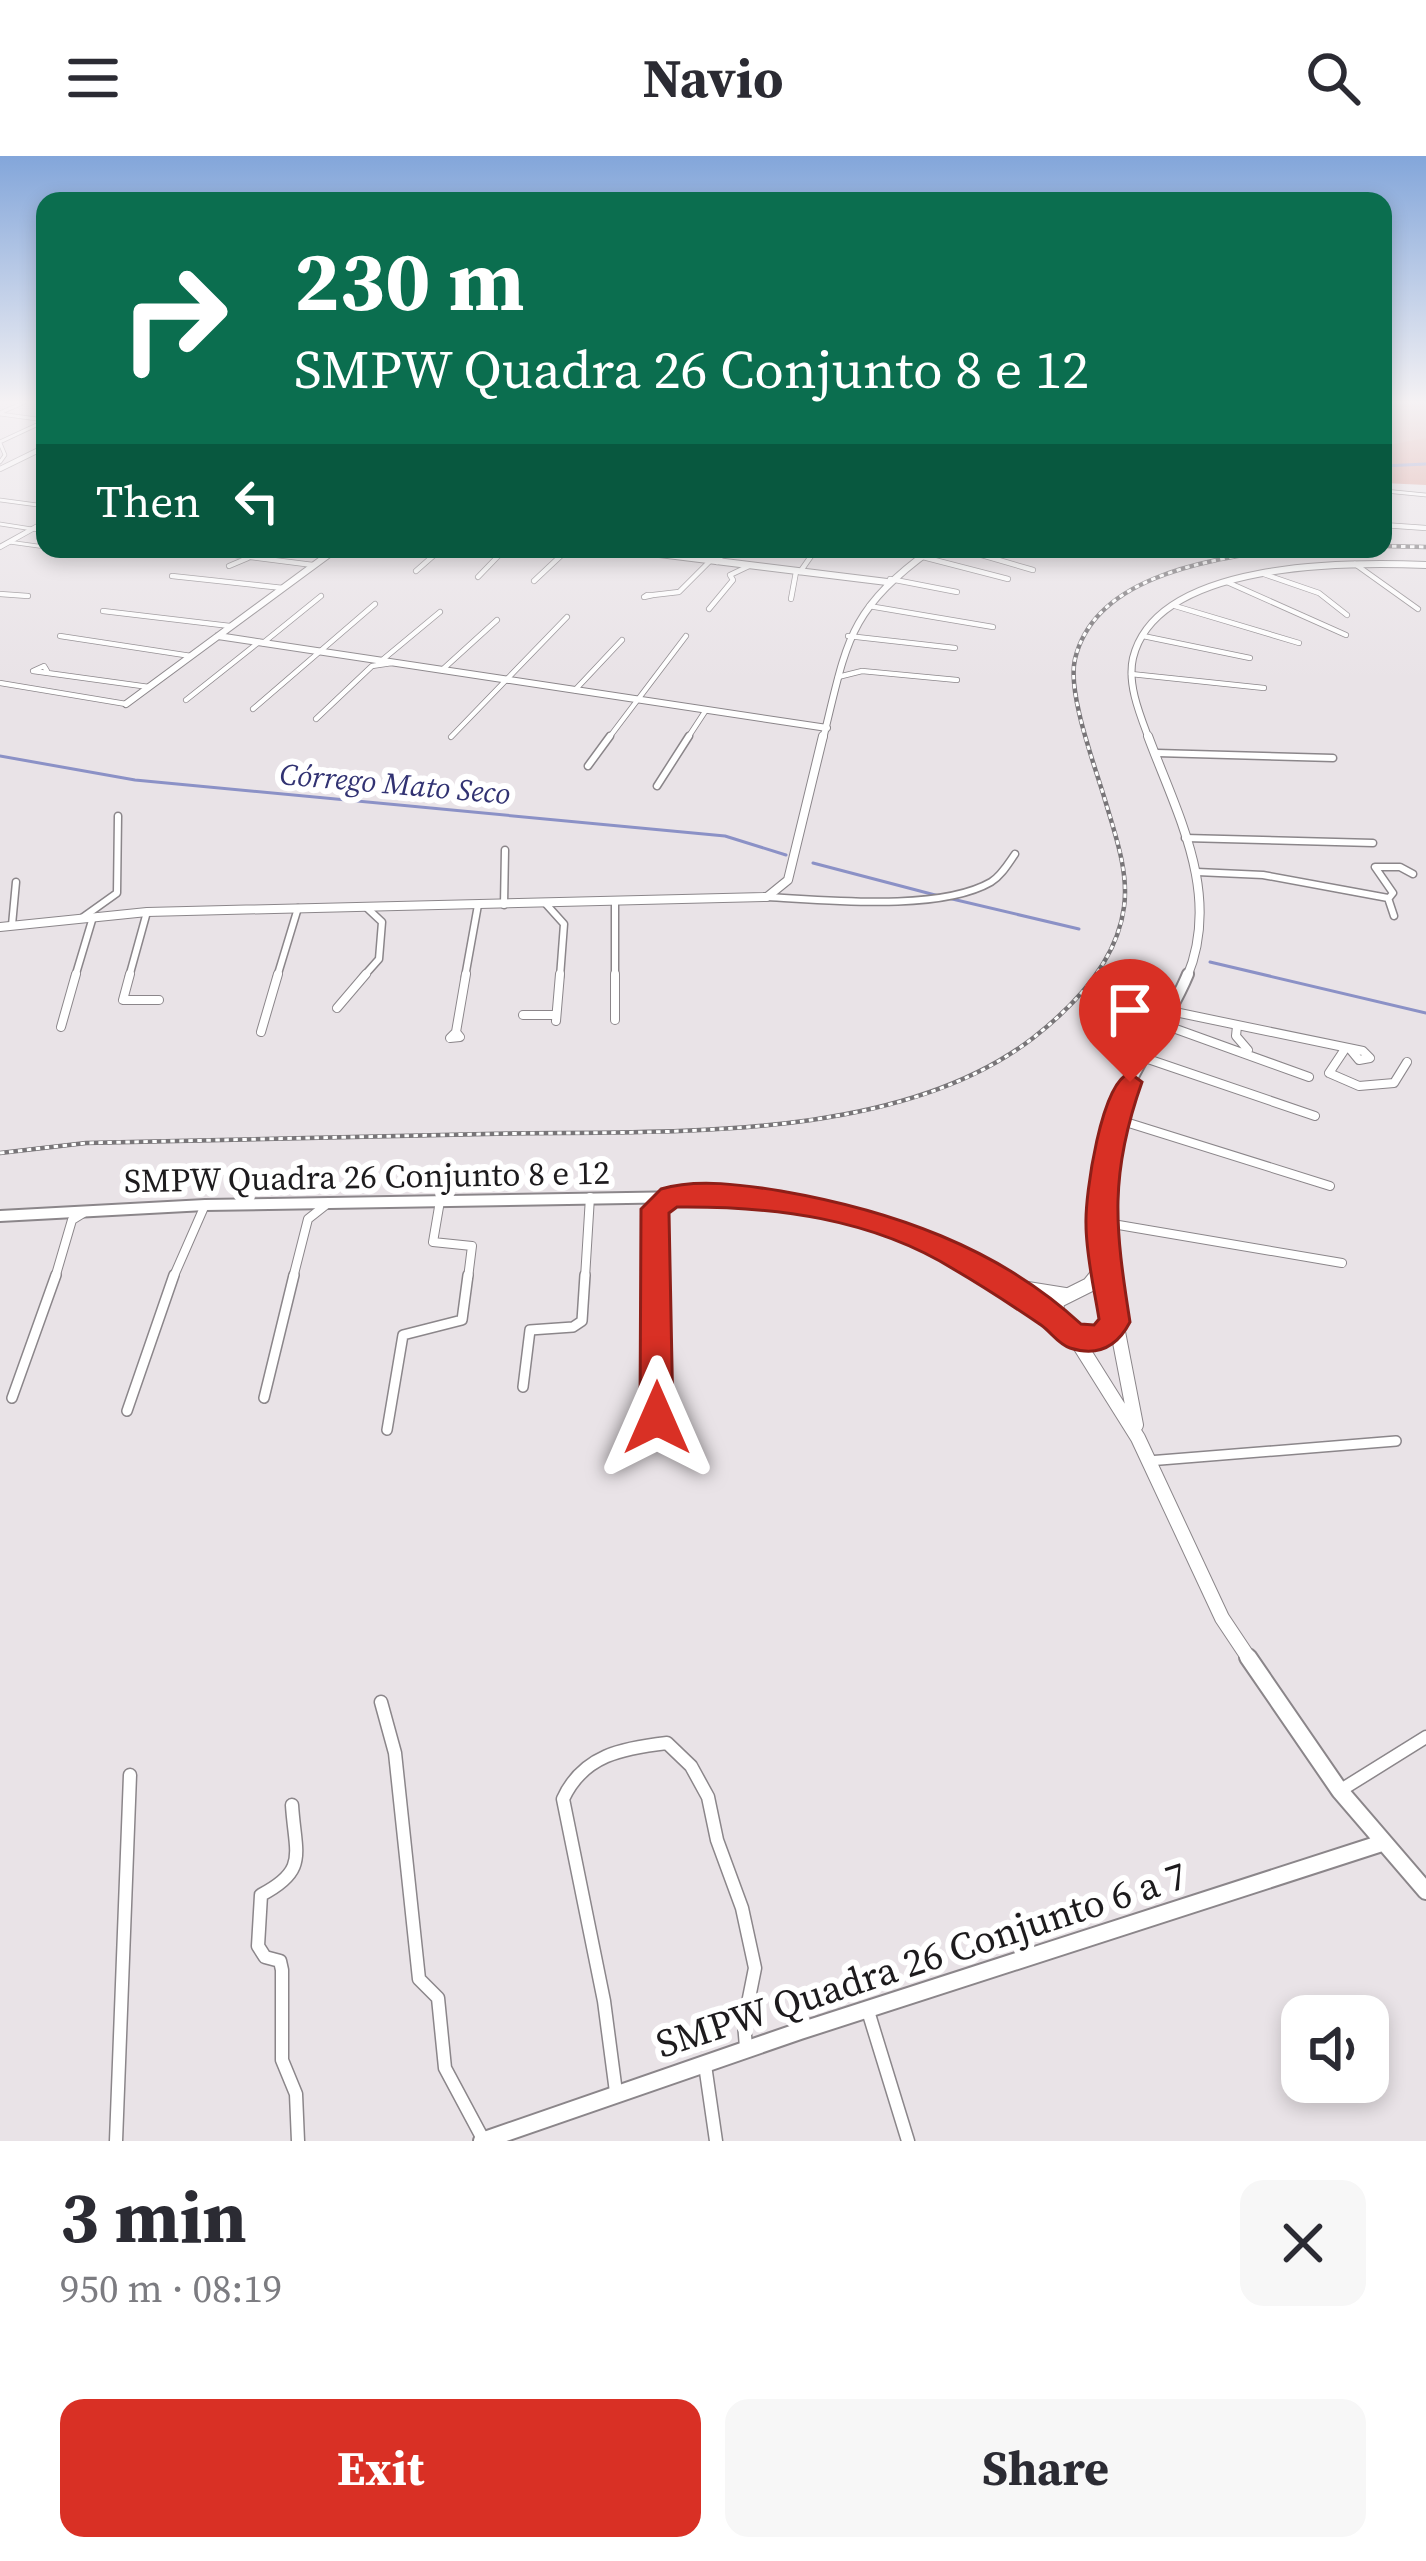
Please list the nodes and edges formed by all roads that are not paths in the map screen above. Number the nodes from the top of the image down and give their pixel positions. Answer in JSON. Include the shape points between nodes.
{"nodes":[{"id":1,"x":0,"y":500,"type":"edge"},
{"id":2,"x":36,"y":505,"type":"edge"},
{"id":3,"x":0,"y":524,"type":"edge"},
{"id":4,"x":1392,"y":526,"type":"edge"},
{"id":5,"x":36,"y":527,"type":"edge"},
{"id":6,"x":1426,"y":528,"type":"edge"},
{"id":7,"x":31,"y":530,"type":"junction"},
{"id":8,"x":36,"y":531,"type":"edge"},
{"id":9,"x":9,"y":542,"type":"junction"},
{"id":10,"x":36,"y":546,"type":"edge"},
{"id":11,"x":0,"y":547,"type":"edge"},
{"id":12,"x":247,"y":558,"type":"edge"},
{"id":13,"x":256,"y":558,"type":"edge"},
{"id":14,"x":322,"y":558,"type":"edge"},
{"id":15,"x":431,"y":558,"type":"edge"},
{"id":16,"x":497,"y":558,"type":"edge"},
{"id":17,"x":558,"y":558,"type":"edge"},
{"id":18,"x":696,"y":558,"type":"edge"},
{"id":19,"x":696,"y":558,"type":"edge"},
{"id":20,"x":715,"y":558,"type":"edge"},
{"id":21,"x":810,"y":558,"type":"edge"},
{"id":22,"x":917,"y":558,"type":"edge"},
{"id":23,"x":927,"y":558,"type":"edge"},
{"id":24,"x":987,"y":558,"type":"edge"},
{"id":25,"x":711,"y":561,"type":"junction"},
{"id":26,"x":1355,"y":564,"type":"junction"},
{"id":27,"x":1426,"y":565,"type":"edge"},
{"id":28,"x":229,"y":566,"type":"dead end"},
{"id":29,"x":308,"y":566,"type":"junction"},
{"id":30,"x":735,"y":566,"type":"junction"},
{"id":31,"x":1033,"y":570,"type":"dead end"},
{"id":32,"x":416,"y":571,"type":"dead end"},
{"id":33,"x":800,"y":573,"type":"junction"},
{"id":34,"x":1264,"y":574,"type":"junction"},
{"id":35,"x":172,"y":576,"type":"dead end"},
{"id":36,"x":478,"y":578,"type":"dead end"},
{"id":37,"x":1008,"y":579,"type":"dead end"},
{"id":38,"x":534,"y":581,"type":"dead end"},
{"id":39,"x":889,"y":581,"type":"junction"},
{"id":40,"x":1227,"y":582,"type":"junction"},
{"id":41,"x":276,"y":590,"type":"junction"},
{"id":42,"x":957,"y":592,"type":"dead end"},
{"id":43,"x":0,"y":594,"type":"edge"},
{"id":44,"x":652,"y":595,"type":"dead end"},
{"id":45,"x":28,"y":596,"type":"dead end"},
{"id":46,"x":321,"y":596,"type":"dead end"},
{"id":47,"x":790,"y":599,"type":"dead end"},
{"id":48,"x":375,"y":604,"type":"dead end"},
{"id":49,"x":869,"y":606,"type":"junction"},
{"id":50,"x":1180,"y":606,"type":"junction"},
{"id":51,"x":709,"y":609,"type":"dead end"},
{"id":52,"x":1418,"y":609,"type":"dead end"},
{"id":53,"x":104,"y":610,"type":"dead end"},
{"id":54,"x":440,"y":612,"type":"dead end"},
{"id":55,"x":1347,"y":615,"type":"dead end"},
{"id":56,"x":567,"y":617,"type":"dead end"},
{"id":57,"x":497,"y":620,"type":"dead end"},
{"id":58,"x":993,"y":627,"type":"dead end"},
{"id":59,"x":221,"y":630,"type":"junction"},
{"id":60,"x":1346,"y":635,"type":"dead end"},
{"id":61,"x":60,"y":636,"type":"dead end"},
{"id":62,"x":686,"y":636,"type":"dead end"},
{"id":63,"x":848,"y":636,"type":"junction"},
{"id":64,"x":1143,"y":636,"type":"junction"},
{"id":65,"x":622,"y":640,"type":"dead end"},
{"id":66,"x":261,"y":643,"type":"junction"},
{"id":67,"x":1298,"y":643,"type":"dead end"},
{"id":68,"x":955,"y":647,"type":"dead end"},
{"id":69,"x":320,"y":652,"type":"junction"},
{"id":70,"x":191,"y":656,"type":"junction"},
{"id":71,"x":1250,"y":658,"type":"dead end"},
{"id":72,"x":375,"y":662,"type":"junction"},
{"id":73,"x":442,"y":670,"type":"junction"},
{"id":74,"x":47,"y":671,"type":"dead end"},
{"id":75,"x":843,"y":672,"type":"junction"},
{"id":76,"x":1131,"y":674,"type":"junction"},
{"id":77,"x":958,"y":680,"type":"dead end"},
{"id":78,"x":507,"y":682,"type":"junction"},
{"id":79,"x":0,"y":683,"type":"edge"},
{"id":80,"x":149,"y":687,"type":"junction"},
{"id":81,"x":1264,"y":688,"type":"dead end"},
{"id":82,"x":575,"y":690,"type":"junction"},
{"id":83,"x":186,"y":700,"type":"dead end"},
{"id":84,"x":638,"y":700,"type":"junction"},
{"id":85,"x":126,"y":704,"type":"joint"},
{"id":86,"x":253,"y":709,"type":"dead end"},
{"id":87,"x":706,"y":710,"type":"junction"},
{"id":88,"x":316,"y":718,"type":"dead end"},
{"id":89,"x":826,"y":728,"type":"junction"},
{"id":90,"x":451,"y":737,"type":"dead end"},
{"id":91,"x":1157,"y":753,"type":"junction"},
{"id":92,"x":1333,"y":758,"type":"dead end"},
{"id":93,"x":588,"y":766,"type":"dead end"},
{"id":94,"x":657,"y":786,"type":"dead end"},
{"id":95,"x":118,"y":816,"type":"dead end"},
{"id":96,"x":1188,"y":834,"type":"junction"},
{"id":97,"x":1373,"y":842,"type":"dead end"},
{"id":98,"x":505,"y":850,"type":"dead end"},
{"id":99,"x":1015,"y":854,"type":"dead end"},
{"id":100,"x":1197,"y":872,"type":"junction"},
{"id":101,"x":1413,"y":874,"type":"dead end"},
{"id":102,"x":16,"y":882,"type":"dead end"},
{"id":103,"x":766,"y":897,"type":"junction"},
{"id":104,"x":1388,"y":898,"type":"junction"},
{"id":105,"x":615,"y":902,"type":"junction"},
{"id":106,"x":546,"y":904,"type":"junction"},
{"id":107,"x":478,"y":905,"type":"junction"},
{"id":108,"x":504,"y":905,"type":"junction"},
{"id":109,"x":366,"y":907,"type":"junction"},
{"id":110,"x":298,"y":908,"type":"junction"},
{"id":111,"x":147,"y":912,"type":"junction"},
{"id":112,"x":1394,"y":916,"type":"dead end"},
{"id":113,"x":87,"y":917,"type":"junction"},
{"id":114,"x":12,"y":926,"type":"junction"},
{"id":115,"x":0,"y":927,"type":"edge"},
{"id":116,"x":159,"y":1000,"type":"dead end"},
{"id":117,"x":337,"y":1008,"type":"dead end"},
{"id":118,"x":1170,"y":1011,"type":"junction"},
{"id":119,"x":523,"y":1016,"type":"dead end"},
{"id":120,"x":615,"y":1020,"type":"dead end"},
{"id":121,"x":1162,"y":1024,"type":"junction"},
{"id":122,"x":1237,"y":1026,"type":"junction"},
{"id":123,"x":61,"y":1027,"type":"dead end"},
{"id":124,"x":261,"y":1032,"type":"dead end"},
{"id":125,"x":456,"y":1032,"type":"dead end"},
{"id":126,"x":1255,"y":1056,"type":"junction"},
{"id":127,"x":1142,"y":1057,"type":"junction"},
{"id":128,"x":1407,"y":1062,"type":"dead end"},
{"id":129,"x":1309,"y":1077,"type":"dead end"},
{"id":130,"x":1315,"y":1116,"type":"dead end"},
{"id":131,"x":1115,"y":1119,"type":"junction"},
{"id":132,"x":1330,"y":1186,"type":"dead end"},
{"id":133,"x":671,"y":1196,"type":"junction"},
{"id":134,"x":590,"y":1197,"type":"junction"},
{"id":135,"x":638,"y":1197,"type":"junction"},
{"id":136,"x":440,"y":1201,"type":"junction"},
{"id":137,"x":329,"y":1203,"type":"junction"},
{"id":138,"x":301,"y":1204,"type":"junction"},
{"id":139,"x":205,"y":1205,"type":"junction"},
{"id":140,"x":655,"y":1209,"type":"junction"},
{"id":141,"x":68,"y":1215,"type":"junction"},
{"id":142,"x":0,"y":1216,"type":"edge"},
{"id":143,"x":308,"y":1219,"type":"junction"},
{"id":144,"x":1100,"y":1222,"type":"junction"},
{"id":145,"x":1342,"y":1263,"type":"dead end"},
{"id":146,"x":1107,"y":1264,"type":"junction"},
{"id":147,"x":1005,"y":1285,"type":"junction"},
{"id":148,"x":1071,"y":1293,"type":"junction"},
{"id":149,"x":1113,"y":1316,"type":"junction"},
{"id":150,"x":1056,"y":1319,"type":"junction"},
{"id":151,"x":1074,"y":1336,"type":"junction"},
{"id":152,"x":523,"y":1387,"type":"dead end"},
{"id":153,"x":12,"y":1398,"type":"dead end"},
{"id":154,"x":264,"y":1398,"type":"dead end"},
{"id":155,"x":127,"y":1411,"type":"dead end"},
{"id":156,"x":657,"y":1418,"type":"dead end"},
{"id":157,"x":387,"y":1430,"type":"dead end"},
{"id":158,"x":1138,"y":1438,"type":"junction"},
{"id":159,"x":1396,"y":1441,"type":"dead end"},
{"id":160,"x":1148,"y":1461,"type":"junction"},
{"id":161,"x":381,"y":1702,"type":"dead end"},
{"id":162,"x":1426,"y":1737,"type":"edge"},
{"id":163,"x":130,"y":1775,"type":"dead end"},
{"id":164,"x":1340,"y":1791,"type":"junction"},
{"id":165,"x":292,"y":1805,"type":"dead end"},
{"id":166,"x":1382,"y":1843,"type":"junction"},
{"id":167,"x":1426,"y":1891,"type":"edge"},
{"id":168,"x":868,"y":2011,"type":"junction"},
{"id":169,"x":746,"y":2050,"type":"junction"},
{"id":170,"x":704,"y":2065,"type":"junction"},
{"id":171,"x":616,"y":2093,"type":"junction"},
{"id":172,"x":539,"y":2131,"type":"edge"},
{"id":173,"x":116,"y":2141,"type":"edge"},
{"id":174,"x":298,"y":2141,"type":"edge"},
{"id":175,"x":483,"y":2141,"type":"edge"},
{"id":176,"x":716,"y":2141,"type":"edge"},
{"id":177,"x":908,"y":2141,"type":"edge"}],
"edges":[{"from":1,"to":2,"type":"street"},
{"from":3,"to":7,"type":"street"},
{"from":4,"to":6,"type":"street"},
{"from":5,"to":7,"type":"street"},
{"from":7,"to":8,"type":"street"},
{"from":7,"to":9,"type":"street"},
{"from":9,"to":10,"type":"street"},
{"from":9,"to":11,"type":"street"},
{"from":12,"to":28,"type":"street"},
{"from":13,"to":29,"type":"street"},
{"from":14,"to":29,"type":"street"},
{"from":15,"to":32,"type":"street"},
{"from":16,"to":36,"type":"street"},
{"from":17,"to":38,"type":"street"},
{"from":18,"to":25,"type":"street"},
{"from":19,"to":25,"type":"street"},
{"from":20,"to":25,"type":"street"},
{"from":21,"to":33,"type":"street"},
{"from":22,"to":39,"type":"street"},
{"from":23,"to":37,"type":"street"},
{"from":24,"to":31,"type":"street"},
{"from":25,"to":30,"type":"street"},
{"from":25,"to":44,"type":"street","via":[[685,591]]},
{"from":26,"to":27,"type":"street"},
{"from":26,"to":34,"type":"street"},
{"from":26,"to":52,"type":"street"},
{"from":29,"to":41,"type":"street"},
{"from":30,"to":33,"type":"street"},
{"from":30,"to":51,"type":"street"},
{"from":33,"to":39,"type":"street"},
{"from":33,"to":47,"type":"street"},
{"from":34,"to":40,"type":"street"},
{"from":34,"to":55,"type":"street","via":[[1319,593]]},
{"from":35,"to":41,"type":"street"},
{"from":39,"to":42,"type":"street"},
{"from":39,"to":49,"type":"street"},
{"from":40,"to":50,"type":"street"},
{"from":40,"to":60,"type":"street"},
{"from":41,"to":59,"type":"street"},
{"from":43,"to":45,"type":"street"},
{"from":46,"to":66,"type":"street"},
{"from":48,"to":69,"type":"street"},
{"from":49,"to":58,"type":"street"},
{"from":49,"to":63,"type":"street"},
{"from":50,"to":64,"type":"street"},
{"from":50,"to":67,"type":"street"},
{"from":53,"to":59,"type":"street"},
{"from":54,"to":72,"type":"street"},
{"from":56,"to":78,"type":"street"},
{"from":57,"to":73,"type":"street"},
{"from":59,"to":66,"type":"street"},
{"from":59,"to":70,"type":"street"},
{"from":61,"to":70,"type":"street"},
{"from":62,"to":84,"type":"street"},
{"from":63,"to":68,"type":"street"},
{"from":63,"to":75,"type":"street"},
{"from":64,"to":71,"type":"street"},
{"from":64,"to":76,"type":"street"},
{"from":65,"to":82,"type":"street"},
{"from":66,"to":69,"type":"street"},
{"from":66,"to":83,"type":"street"},
{"from":69,"to":72,"type":"street"},
{"from":69,"to":86,"type":"street"},
{"from":70,"to":80,"type":"street"},
{"from":72,"to":73,"type":"street"},
{"from":72,"to":88,"type":"street"},
{"from":73,"to":78,"type":"street"},
{"from":74,"to":80,"type":"street"},
{"from":75,"to":77,"type":"street"},
{"from":75,"to":89,"type":"street"},
{"from":76,"to":81,"type":"street"},
{"from":76,"to":91,"type":"street"},
{"from":78,"to":82,"type":"street"},
{"from":78,"to":90,"type":"street"},
{"from":79,"to":85,"type":"street"},
{"from":80,"to":85,"type":"street"},
{"from":82,"to":84,"type":"street"},
{"from":84,"to":87,"type":"street"},
{"from":84,"to":93,"type":"street"},
{"from":87,"to":89,"type":"street"},
{"from":87,"to":94,"type":"street"},
{"from":89,"to":103,"type":"street","via":[[788,880]]},
{"from":91,"to":92,"type":"street"},
{"from":91,"to":96,"type":"street"},
{"from":95,"to":113,"type":"street","via":[[117,893]]},
{"from":96,"to":97,"type":"street"},
{"from":96,"to":100,"type":"street"},
{"from":98,"to":108,"type":"street"},
{"from":99,"to":103,"type":"street","via":[[987,885],[965,891]]},
{"from":100,"to":104,"type":"street"},
{"from":100,"to":118,"type":"street","via":[[1198,959]]},
{"from":101,"to":104,"type":"street","via":[[1376,866],[1393,893]]},
{"from":102,"to":114,"type":"street"},
{"from":103,"to":105,"type":"street"},
{"from":104,"to":112,"type":"street"},
{"from":105,"to":106,"type":"street"},
{"from":105,"to":120,"type":"street"},
{"from":106,"to":108,"type":"street"},
{"from":106,"to":119,"type":"street","via":[[565,924],[556,1018]]},
{"from":107,"to":108,"type":"street"},
{"from":107,"to":109,"type":"street"},
{"from":107,"to":125,"type":"street"},
{"from":109,"to":110,"type":"street"},
{"from":109,"to":117,"type":"street","via":[[382,922],[379,959]]},
{"from":110,"to":111,"type":"street"},
{"from":110,"to":124,"type":"street"},
{"from":111,"to":113,"type":"street"},
{"from":111,"to":116,"type":"street","via":[[123,1000]]},
{"from":113,"to":114,"type":"street"},
{"from":113,"to":123,"type":"street"},
{"from":114,"to":115,"type":"street"},
{"from":118,"to":121,"type":"street"},
{"from":118,"to":122,"type":"street"},
{"from":121,"to":126,"type":"street"},
{"from":121,"to":127,"type":"street"},
{"from":122,"to":126,"type":"street","via":[[1240,1044]]},
{"from":122,"to":128,"type":"street","via":[[1347,1049],[1329,1073],[1359,1086],[1394,1083]]},
{"from":126,"to":129,"type":"street"},
{"from":127,"to":130,"type":"street"},
{"from":127,"to":131,"type":"street"},
{"from":131,"to":132,"type":"street"},
{"from":131,"to":144,"type":"street"},
{"from":133,"to":135,"type":"street","name":"SMPW Quadra 26 Conjunto 8 e 12"},
{"from":133,"to":140,"type":"street"},
{"from":133,"to":147,"type":"street","name":"SMPW Quadra 26 Conjunto 8 e 12","via":[[746,1196],[861,1216],[915,1235]]},
{"from":134,"to":135,"type":"street","name":"SMPW Quadra 26 Conjunto 8 e 12"},
{"from":134,"to":136,"type":"street","name":"SMPW Quadra 26 Conjunto 8 e 12"},
{"from":134,"to":152,"type":"street","via":[[582,1322],[530,1330]]},
{"from":135,"to":140,"type":"street"},
{"from":136,"to":137,"type":"street","name":"SMPW Quadra 26 Conjunto 8 e 12"},
{"from":136,"to":157,"type":"street","via":[[434,1242],[472,1246],[462,1321],[403,1335]]},
{"from":137,"to":138,"type":"street","name":"SMPW Quadra 26 Conjunto 8 e 12"},
{"from":137,"to":143,"type":"street"},
{"from":138,"to":139,"type":"street","name":"SMPW Quadra 26 Conjunto 8 e 12"},
{"from":138,"to":143,"type":"street"},
{"from":139,"to":141,"type":"street","name":"SMPW Quadra 26 Conjunto 8 e 12"},
{"from":139,"to":155,"type":"street"},
{"from":140,"to":156,"type":"street"},
{"from":141,"to":142,"type":"street","name":"SMPW Quadra 26 Conjunto 8 e 12"},
{"from":141,"to":153,"type":"street","via":[[38,1335]]},
{"from":143,"to":154,"type":"street"},
{"from":144,"to":145,"type":"street"},
{"from":144,"to":146,"type":"street"},
{"from":146,"to":148,"type":"street"},
{"from":146,"to":149,"type":"street"},
{"from":147,"to":148,"type":"street","name":"SMPW Quadra 26 Conjunto 8 e 12"},
{"from":147,"to":150,"type":"street","name":"SMPW Quadra 26 Conjunto 8 e 12"},
{"from":148,"to":149,"type":"street","via":[[1097,1297]]},
{"from":148,"to":150,"type":"street","via":[[1058,1300]]},
{"from":149,"to":151,"type":"street","via":[[1101,1338]]},
{"from":149,"to":158,"type":"street"},
{"from":150,"to":151,"type":"street"},
{"from":151,"to":158,"type":"street"},
{"from":158,"to":160,"type":"street"},
{"from":159,"to":160,"type":"street"},
{"from":160,"to":164,"type":"street","via":[[1222,1618]]},
{"from":161,"to":175,"type":"street","via":[[395,1753],[418,1979],[438,1998],[445,2068]]},
{"from":162,"to":164,"type":"street"},
{"from":163,"to":173,"type":"street"},
{"from":164,"to":166,"type":"street"},
{"from":165,"to":174,"type":"street","via":[[296,1867],[289,1881],[261,1895],[258,1946],[282,1970],[282,2060],[296,2094]]},
{"from":166,"to":167,"type":"street"},
{"from":166,"to":168,"type":"street","name":"SMPW Quadra 26 Conjunto 6 a 7"},
{"from":168,"to":169,"type":"street","name":"SMPW Quadra 26 Conjunto 6 a 7"},
{"from":168,"to":177,"type":"street"},
{"from":169,"to":170,"type":"street","name":"SMPW Quadra 26 Conjunto 6 a 7"},
{"from":169,"to":171,"type":"street","via":[[753,1956],[708,1797],[667,1743],[628,1747],[582,1766],[563,1798]]},
{"from":170,"to":171,"type":"street","name":"SMPW Quadra 26 Conjunto 6 a 7"},
{"from":170,"to":176,"type":"street"},
{"from":171,"to":172,"type":"street","name":"SMPW Quadra 26 Conjunto 6 a 7"},
{"from":172,"to":175,"type":"street","name":"SMPW Quadra 26 Conjunto 6 a 7"}]}
